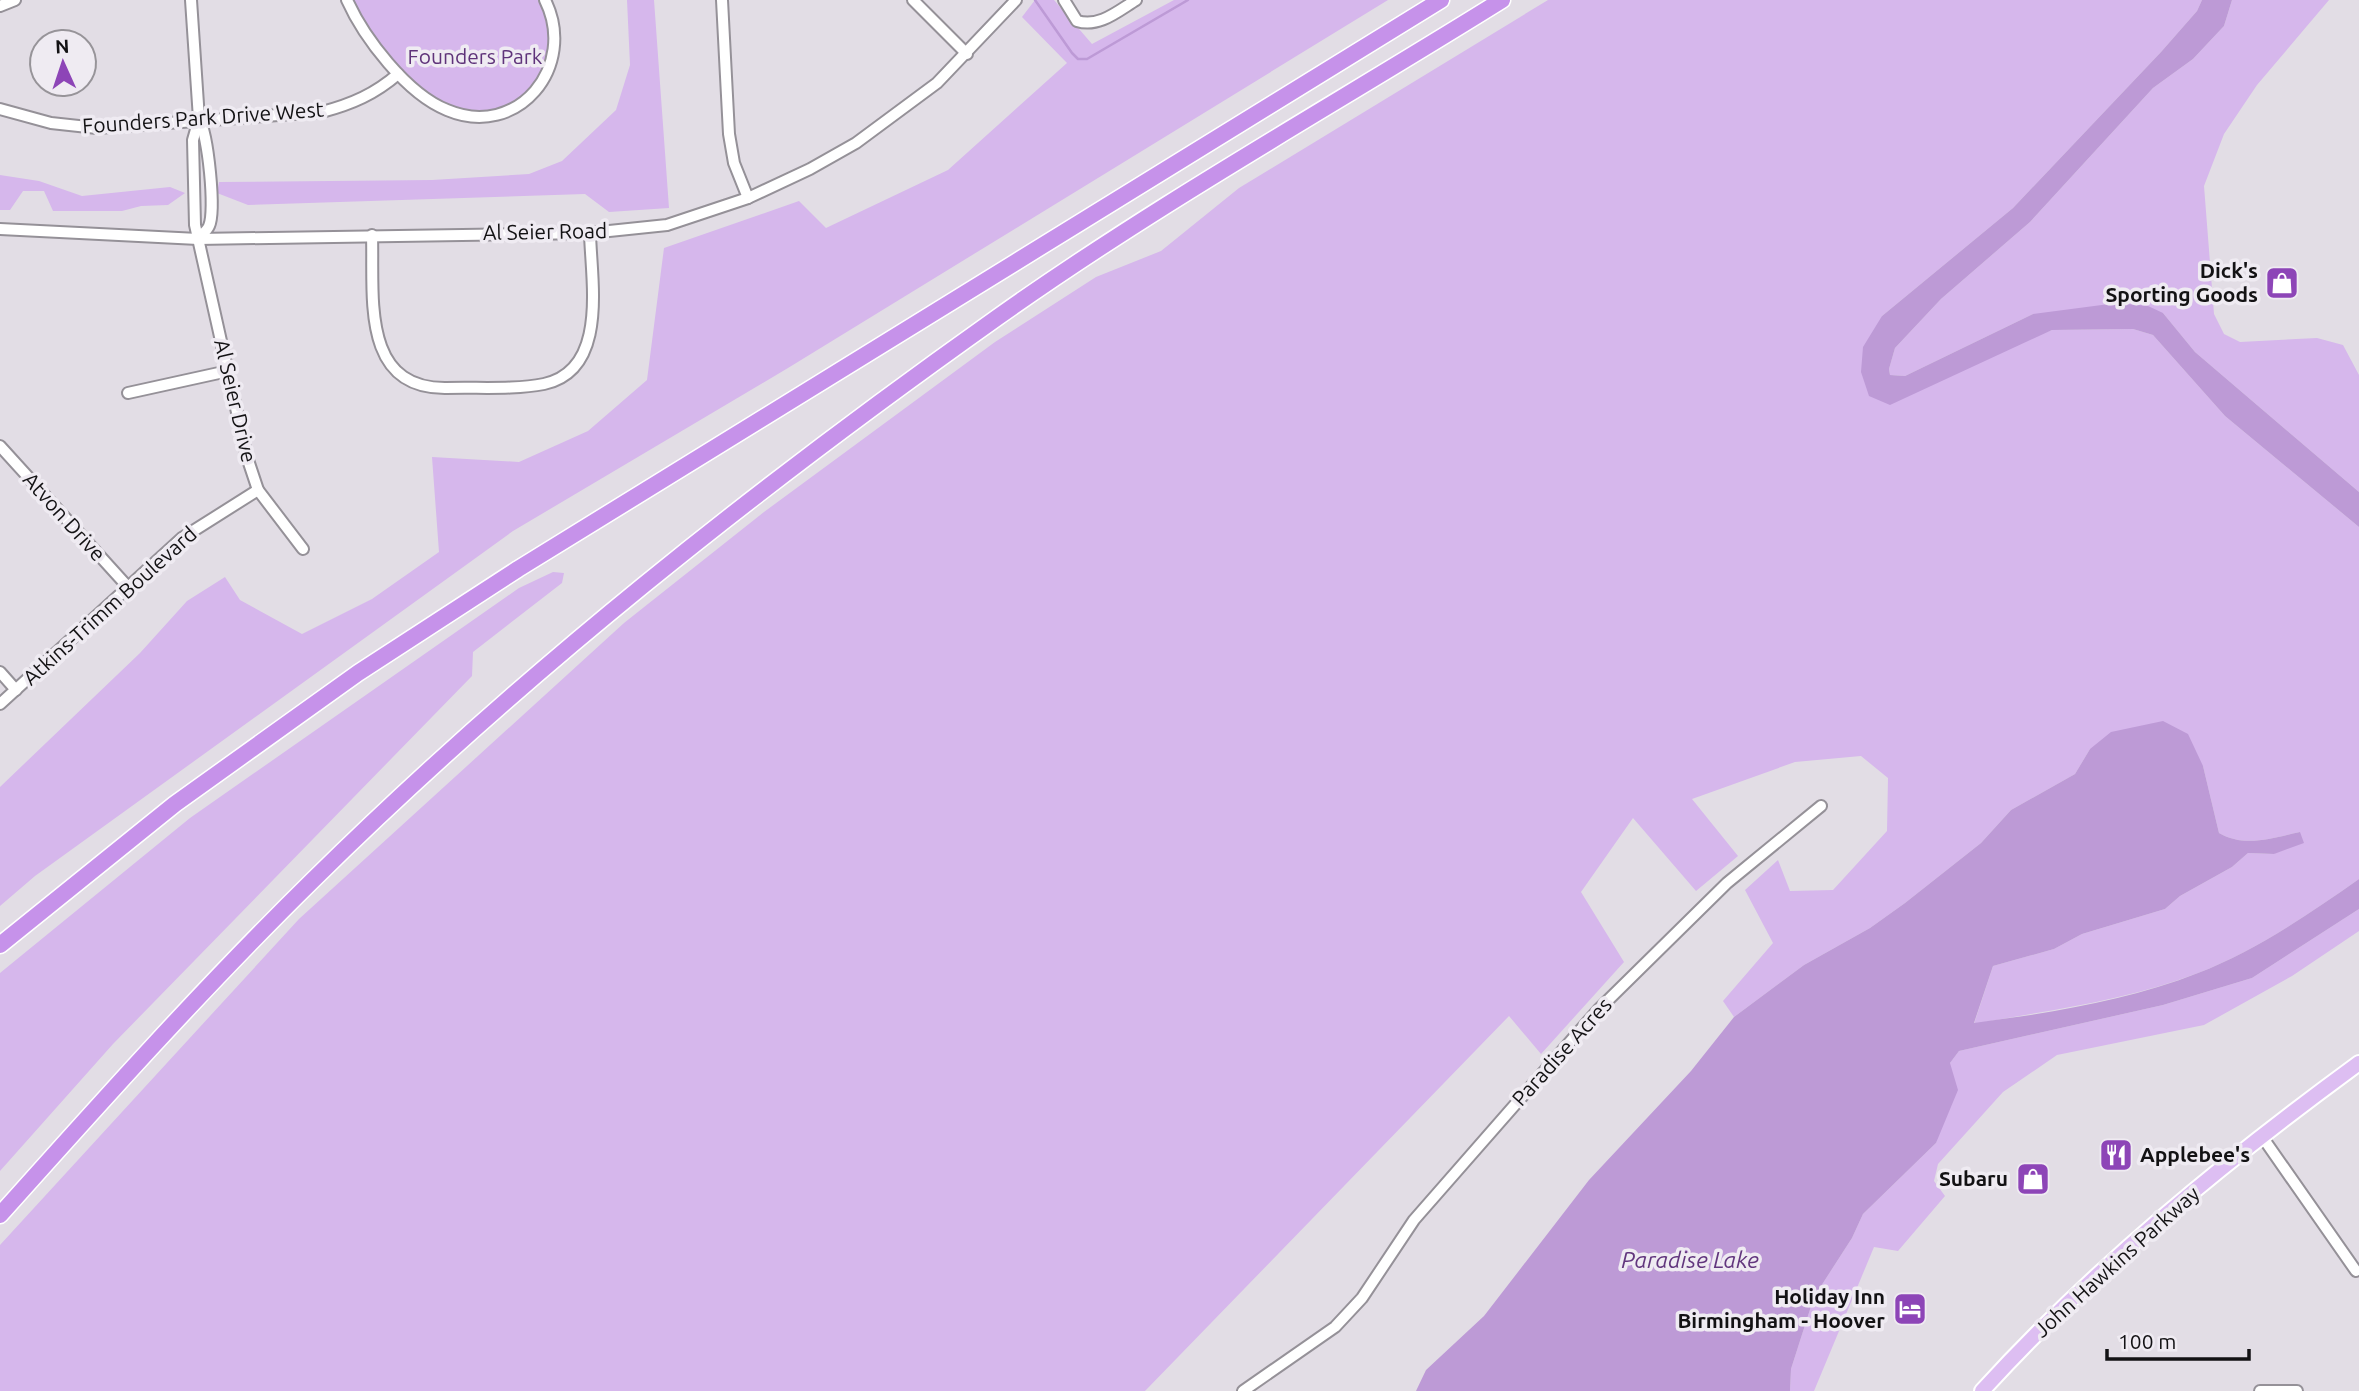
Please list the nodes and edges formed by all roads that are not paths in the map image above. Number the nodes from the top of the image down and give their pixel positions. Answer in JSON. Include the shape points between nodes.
{"nodes":[{"id":1,"x":15,"y":0,"type":"edge"},
{"id":2,"x":191,"y":0,"type":"edge"},
{"id":3,"x":347,"y":0,"type":"edge"},
{"id":4,"x":545,"y":0,"type":"edge"},
{"id":5,"x":722,"y":0,"type":"edge"},
{"id":6,"x":913,"y":0,"type":"edge"},
{"id":7,"x":1016,"y":0,"type":"edge"},
{"id":8,"x":1064,"y":0,"type":"edge"},
{"id":9,"x":1136,"y":0,"type":"edge"},
{"id":10,"x":1441,"y":0,"type":"edge"},
{"id":11,"x":1502,"y":0,"type":"edge"},
{"id":12,"x":0,"y":6,"type":"edge"},
{"id":13,"x":967,"y":54,"type":"junction"},
{"id":14,"x":398,"y":74,"type":"junction"},
{"id":15,"x":0,"y":109,"type":"edge"},
{"id":16,"x":199,"y":119,"type":"junction"},
{"id":17,"x":748,"y":198,"type":"junction"},
{"id":18,"x":0,"y":229,"type":"edge"},
{"id":19,"x":590,"y":233,"type":"junction"},
{"id":20,"x":372,"y":235,"type":"junction"},
{"id":21,"x":198,"y":239,"type":"junction"},
{"id":22,"x":228,"y":371,"type":"junction"},
{"id":23,"x":128,"y":393,"type":"dead end"},
{"id":24,"x":0,"y":446,"type":"edge"},
{"id":25,"x":258,"y":490,"type":"junction"},
{"id":26,"x":303,"y":549,"type":"dead end"},
{"id":27,"x":128,"y":587,"type":"junction"},
{"id":28,"x":0,"y":672,"type":"edge"},
{"id":29,"x":16,"y":690,"type":"junction"},
{"id":30,"x":0,"y":705,"type":"edge"},
{"id":31,"x":1821,"y":806,"type":"dead end"},
{"id":32,"x":0,"y":945,"type":"edge"},
{"id":33,"x":2359,"y":1063,"type":"edge"},
{"id":34,"x":2261,"y":1135,"type":"junction"},
{"id":35,"x":0,"y":1215,"type":"edge"},
{"id":36,"x":2356,"y":1271,"type":"dead end"},
{"id":37,"x":1243,"y":1391,"type":"edge"},
{"id":38,"x":1982,"y":1391,"type":"edge"},
{"id":39,"x":2260,"y":1391,"type":"edge"},
{"id":40,"x":2297,"y":1391,"type":"edge"}],
"edges":[{"from":1,"to":12,"type":"street"},
{"from":2,"to":16,"type":"street","name":"Al Seier Drive"},
{"from":3,"to":14,"type":"street"},
{"from":4,"to":14,"type":"street","via":[[555,25],[551,67],[539,87],[510,110],[472,117],[446,110]]},
{"from":5,"to":17,"type":"street","via":[[729,134]]},
{"from":6,"to":13,"type":"street"},
{"from":7,"to":13,"type":"street","name":"Al Seier Road"},
{"from":8,"to":9,"type":"street","via":[[1077,21],[1086,24]]},
{"from":10,"to":32,"type":"highway","via":[[518,569],[358,673],[175,804]]},
{"from":11,"to":35,"type":"highway","via":[[1147,219],[1003,314],[682,554],[500,707],[312,881],[140,1059]]},
{"from":13,"to":17,"type":"street","name":"Al Seier Road","via":[[883,125],[810,169]]},
{"from":14,"to":16,"type":"street","name":"Founders Park Drive West","via":[[355,103],[322,112]]},
{"from":15,"to":16,"type":"street","name":"Founders Park Drive West","via":[[51,123],[97,128]]},
{"from":16,"to":21,"type":"street","name":"Al Seier Drive","via":[[193,140]]},
{"from":17,"to":19,"type":"street","name":"Al Seier Road","via":[[667,225]]},
{"from":18,"to":21,"type":"street","name":"Al Seier Road"},
{"from":19,"to":20,"type":"street","name":"Al Seier Road"},
{"from":19,"to":20,"type":"street","via":[[592,325],[585,350],[571,368],[545,383],[439,388],[408,380],[383,353],[376,327]]},
{"from":20,"to":21,"type":"street","name":"Al Seier Road"},
{"from":21,"to":22,"type":"street","name":"Al Seier Drive"},
{"from":22,"to":23,"type":"street"},
{"from":22,"to":25,"type":"street","name":"Al Seier Drive"},
{"from":24,"to":27,"type":"street","name":"Atvon Drive"},
{"from":25,"to":26,"type":"street","name":"Al Seier Drive"},
{"from":25,"to":27,"type":"street","name":"Atkins-Trimm Boulevard","via":[[182,538]]},
{"from":27,"to":29,"type":"street","name":"Atkins-Trimm Boulevard"},
{"from":28,"to":29,"type":"street"},
{"from":29,"to":30,"type":"street","name":"Atkins-Trimm Boulevard"},
{"from":31,"to":37,"type":"street","name":"Paradise Acres","via":[[1727,883],[1598,1010],[1414,1220],[1362,1298],[1335,1327]]},
{"from":33,"to":34,"type":"main road","name":"John Hawkins Parkway"},
{"from":34,"to":36,"type":"street"},
{"from":34,"to":38,"type":"main road","name":"John Hawkins Parkway","via":[[2143,1235]]},
{"from":39,"to":40,"type":"street"}]}
